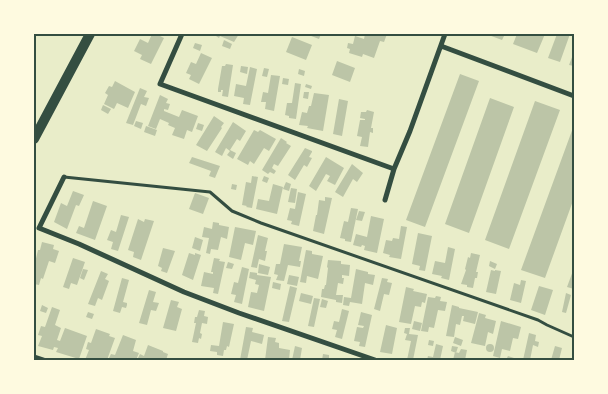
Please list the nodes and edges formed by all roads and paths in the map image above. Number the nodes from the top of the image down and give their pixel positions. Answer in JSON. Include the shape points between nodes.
{"nodes":[{"id":1,"x":90,"y":34,"type":"edge"},
{"id":2,"x":182,"y":34,"type":"edge"},
{"id":3,"x":445,"y":34,"type":"edge"},
{"id":4,"x":440,"y":46,"type":"junction"},
{"id":5,"x":574,"y":96,"type":"edge"},
{"id":6,"x":34,"y":138,"type":"edge"},
{"id":7,"x":394,"y":169,"type":"junction"},
{"id":8,"x":64,"y":177,"type":"joint"},
{"id":9,"x":385,"y":200,"type":"dead end"},
{"id":10,"x":574,"y":336,"type":"edge"},
{"id":11,"x":34,"y":356,"type":"edge"},
{"id":12,"x":46,"y":360,"type":"edge"},
{"id":13,"x":375,"y":360,"type":"edge"}],
"edges":[{"from":1,"to":6,"type":"main road"},
{"from":2,"to":7,"type":"street","via":[[160,84]]},
{"from":3,"to":4,"type":"street"},
{"from":4,"to":5,"type":"street"},
{"from":4,"to":7,"type":"street"},
{"from":7,"to":9,"type":"street"},
{"from":8,"to":10,"type":"lane","via":[[210,192],[232,211],[261,223],[538,320]]},
{"from":8,"to":13,"type":"street","via":[[40,228],[184,292]]},
{"from":11,"to":12,"type":"lane"}]}
